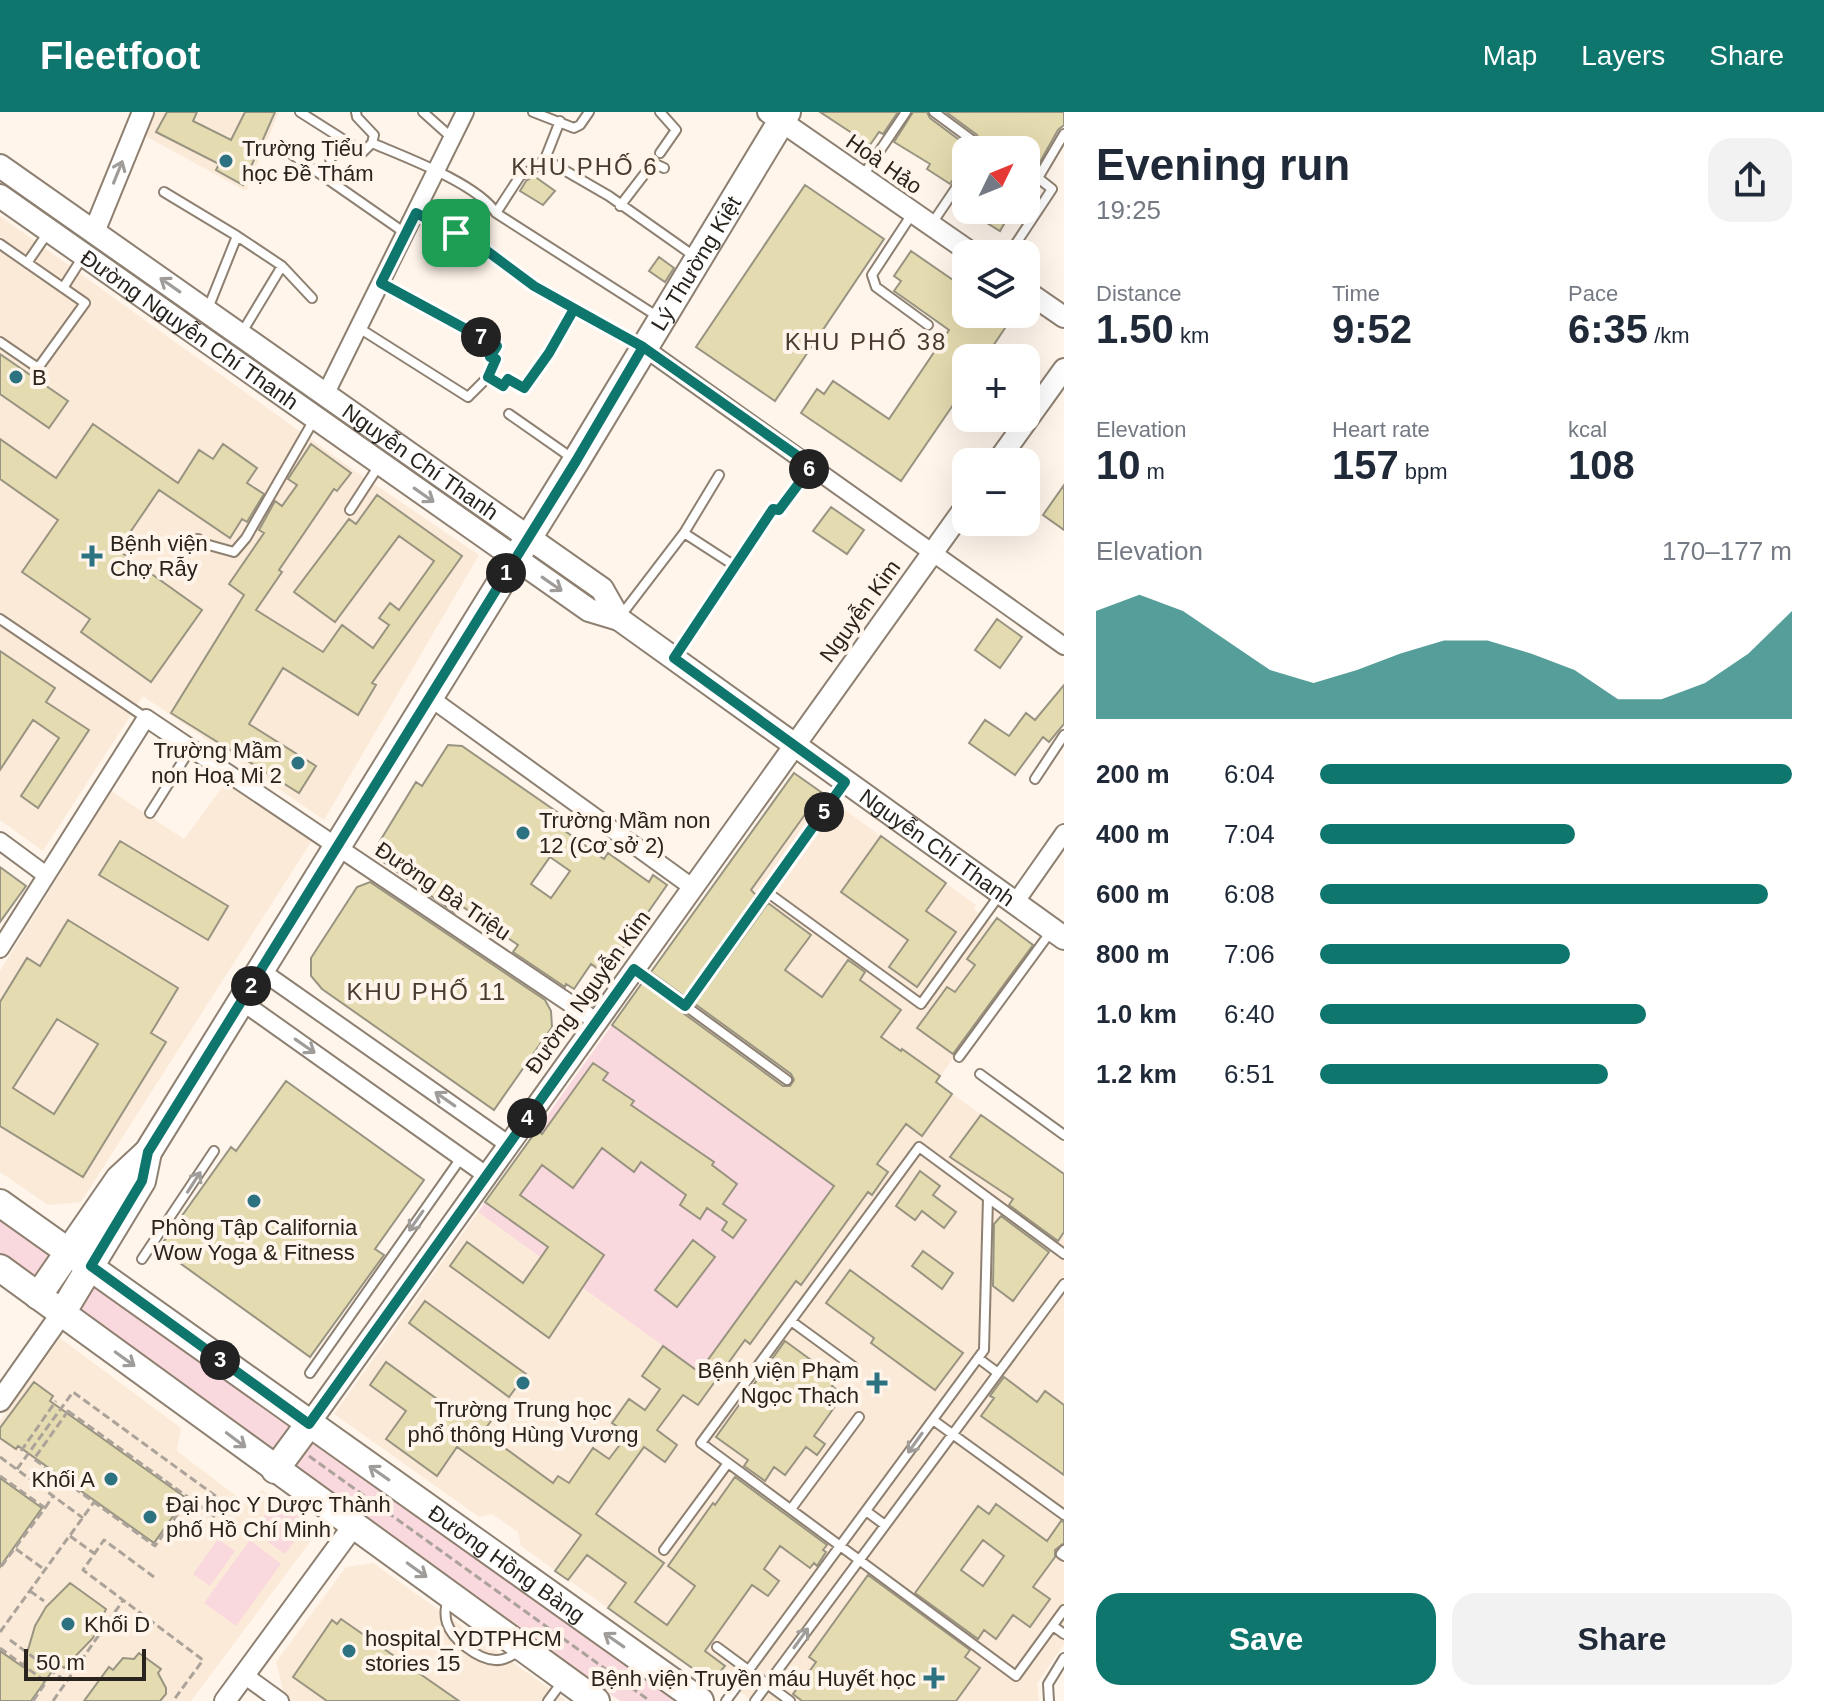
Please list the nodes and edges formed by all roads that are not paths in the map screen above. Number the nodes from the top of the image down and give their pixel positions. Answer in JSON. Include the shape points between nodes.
{"nodes":[{"id":1,"x":143,"y":112,"type":"edge"},
{"id":2,"x":300,"y":112,"type":"edge"},
{"id":3,"x":356,"y":112,"type":"edge"},
{"id":4,"x":423,"y":112,"type":"edge"},
{"id":5,"x":465,"y":112,"type":"edge"},
{"id":6,"x":533,"y":112,"type":"edge"},
{"id":7,"x":589,"y":112,"type":"edge"},
{"id":8,"x":660,"y":112,"type":"edge"},
{"id":9,"x":906,"y":112,"type":"edge"},
{"id":10,"x":934,"y":112,"type":"edge"},
{"id":11,"x":779,"y":115,"type":"edge"},
{"id":12,"x":560,"y":121,"type":"junction"},
{"id":13,"x":1064,"y":134,"type":"edge"},
{"id":14,"x":967,"y":136,"type":"edge"},
{"id":15,"x":452,"y":138,"type":"junction"},
{"id":16,"x":347,"y":141,"type":"junction"},
{"id":17,"x":372,"y":143,"type":"junction"},
{"id":18,"x":280,"y":146,"type":"dead end"},
{"id":19,"x":660,"y":153,"type":"dead end"},
{"id":20,"x":330,"y":159,"type":"dead end"},
{"id":21,"x":545,"y":159,"type":"junction"},
{"id":22,"x":0,"y":166,"type":"edge"},
{"id":23,"x":664,"y":168,"type":"dead end"},
{"id":24,"x":436,"y":172,"type":"junction"},
{"id":25,"x":862,"y":177,"type":"junction"},
{"id":26,"x":164,"y":192,"type":"dead end"},
{"id":27,"x":952,"y":194,"type":"edge"},
{"id":28,"x":0,"y":196,"type":"edge"},
{"id":29,"x":620,"y":206,"type":"junction"},
{"id":30,"x":63,"y":210,"type":"junction"},
{"id":31,"x":416,"y":213,"type":"junction"},
{"id":32,"x":496,"y":213,"type":"junction"},
{"id":33,"x":913,"y":213,"type":"junction"},
{"id":34,"x":931,"y":225,"type":"junction"},
{"id":35,"x":50,"y":231,"type":"junction"},
{"id":36,"x":94,"y":232,"type":"junction"},
{"id":37,"x":405,"y":234,"type":"junction"},
{"id":38,"x":237,"y":236,"type":"junction"},
{"id":39,"x":953,"y":240,"type":"edge"},
{"id":40,"x":1018,"y":240,"type":"edge"},
{"id":41,"x":0,"y":244,"type":"edge"},
{"id":42,"x":84,"y":255,"type":"junction"},
{"id":43,"x":698,"y":258,"type":"junction"},
{"id":44,"x":27,"y":263,"type":"junction"},
{"id":45,"x":282,"y":266,"type":"junction"},
{"id":46,"x":381,"y":283,"type":"junction"},
{"id":47,"x":63,"y":288,"type":"junction"},
{"id":48,"x":312,"y":298,"type":"dead end"},
{"id":49,"x":1040,"y":301,"type":"edge"},
{"id":50,"x":574,"y":309,"type":"junction"},
{"id":51,"x":207,"y":311,"type":"junction"},
{"id":52,"x":1064,"y":317,"type":"edge"},
{"id":53,"x":661,"y":318,"type":"junction"},
{"id":54,"x":928,"y":325,"type":"dead end"},
{"id":55,"x":359,"y":328,"type":"junction"},
{"id":56,"x":241,"y":335,"type":"junction"},
{"id":57,"x":0,"y":342,"type":"edge"},
{"id":58,"x":643,"y":347,"type":"junction"},
{"id":59,"x":265,"y":352,"type":"junction"},
{"id":60,"x":1064,"y":369,"type":"edge"},
{"id":61,"x":251,"y":373,"type":"junction"},
{"id":62,"x":488,"y":377,"type":"junction"},
{"id":63,"x":325,"y":395,"type":"junction"},
{"id":64,"x":509,"y":414,"type":"dead end"},
{"id":65,"x":315,"y":417,"type":"junction"},
{"id":66,"x":1007,"y":448,"type":"edge"},
{"id":67,"x":576,"y":461,"type":"junction"},
{"id":68,"x":381,"y":464,"type":"junction"},
{"id":69,"x":812,"y":466,"type":"junction"},
{"id":70,"x":719,"y":475,"type":"dead end"},
{"id":71,"x":350,"y":510,"type":"dead end"},
{"id":72,"x":952,"y":526,"type":"edge"},
{"id":73,"x":684,"y":533,"type":"junction"},
{"id":74,"x":198,"y":539,"type":"dead end"},
{"id":75,"x":522,"y":548,"type":"junction"},
{"id":76,"x":933,"y":552,"type":"junction"},
{"id":77,"x":735,"y":566,"type":"junction"},
{"id":78,"x":0,"y":619,"type":"edge"},
{"id":79,"x":619,"y":619,"type":"junction"},
{"id":80,"x":1064,"y":646,"type":"edge"},
{"id":81,"x":674,"y":658,"type":"junction"},
{"id":82,"x":429,"y":697,"type":"junction"},
{"id":83,"x":146,"y":718,"type":"junction"},
{"id":84,"x":1064,"y":735,"type":"edge"},
{"id":85,"x":794,"y":745,"type":"junction"},
{"id":86,"x":191,"y":748,"type":"junction"},
{"id":87,"x":1035,"y":779,"type":"dead end"},
{"id":88,"x":845,"y":782,"type":"junction"},
{"id":89,"x":150,"y":813,"type":"dead end"},
{"id":90,"x":1064,"y":833,"type":"edge"},
{"id":91,"x":0,"y":841,"type":"edge"},
{"id":92,"x":337,"y":847,"type":"junction"},
{"id":93,"x":46,"y":875,"type":"junction"},
{"id":94,"x":692,"y":887,"type":"junction"},
{"id":95,"x":767,"y":892,"type":"junction"},
{"id":96,"x":1008,"y":898,"type":"junction"},
{"id":97,"x":1058,"y":934,"type":"edge"},
{"id":98,"x":0,"y":949,"type":"edge"},
{"id":99,"x":634,"y":969,"type":"junction"},
{"id":100,"x":260,"y":970,"type":"junction"},
{"id":101,"x":241,"y":1001,"type":"junction"},
{"id":102,"x":685,"y":1006,"type":"junction"},
{"id":103,"x":596,"y":1021,"type":"junction"},
{"id":104,"x":959,"y":1057,"type":"dead end"},
{"id":105,"x":980,"y":1074,"type":"dead end"},
{"id":106,"x":787,"y":1080,"type":"dead end"},
{"id":107,"x":1064,"y":1135,"type":"edge"},
{"id":108,"x":508,"y":1144,"type":"junction"},
{"id":109,"x":214,"y":1151,"type":"dead end"},
{"id":110,"x":148,"y":1152,"type":"junction"},
{"id":111,"x":461,"y":1157,"type":"junction"},
{"id":112,"x":486,"y":1175,"type":"junction"},
{"id":113,"x":988,"y":1198,"type":"junction"},
{"id":114,"x":0,"y":1203,"type":"edge"},
{"id":115,"x":94,"y":1215,"type":"junction"},
{"id":116,"x":36,"y":1228,"type":"junction"},
{"id":117,"x":69,"y":1251,"type":"junction"},
{"id":118,"x":1064,"y":1254,"type":"edge"},
{"id":119,"x":142,"y":1259,"type":"dead end"},
{"id":120,"x":91,"y":1266,"type":"junction"},
{"id":121,"x":0,"y":1268,"type":"edge"},
{"id":122,"x":1064,"y":1284,"type":"edge"},
{"id":123,"x":38,"y":1296,"type":"junction"},
{"id":124,"x":62,"y":1313,"type":"junction"},
{"id":125,"x":791,"y":1321,"type":"junction"},
{"id":126,"x":978,"y":1358,"type":"junction"},
{"id":127,"x":854,"y":1367,"type":"dead end"},
{"id":128,"x":310,"y":1373,"type":"dead end"},
{"id":129,"x":998,"y":1373,"type":"junction"},
{"id":130,"x":0,"y":1401,"type":"edge"},
{"id":131,"x":859,"y":1417,"type":"dead end"},
{"id":132,"x":933,"y":1420,"type":"junction"},
{"id":133,"x":309,"y":1424,"type":"junction"},
{"id":134,"x":953,"y":1435,"type":"junction"},
{"id":135,"x":728,"y":1463,"type":"junction"},
{"id":136,"x":275,"y":1470,"type":"junction"},
{"id":137,"x":791,"y":1509,"type":"junction"},
{"id":138,"x":866,"y":1511,"type":"junction"},
{"id":139,"x":1064,"y":1515,"type":"edge"},
{"id":140,"x":354,"y":1525,"type":"junction"},
{"id":141,"x":885,"y":1525,"type":"junction"},
{"id":142,"x":840,"y":1546,"type":"junction"},
{"id":143,"x":664,"y":1550,"type":"dead end"},
{"id":144,"x":1064,"y":1550,"type":"edge"},
{"id":145,"x":1064,"y":1556,"type":"edge"},
{"id":146,"x":859,"y":1560,"type":"junction"},
{"id":147,"x":1064,"y":1610,"type":"edge"},
{"id":148,"x":1053,"y":1626,"type":"junction"},
{"id":149,"x":1064,"y":1634,"type":"edge"},
{"id":150,"x":717,"y":1647,"type":"dead end"},
{"id":151,"x":1064,"y":1658,"type":"edge"},
{"id":152,"x":748,"y":1670,"type":"junction"},
{"id":153,"x":244,"y":1675,"type":"junction"},
{"id":154,"x":565,"y":1679,"type":"junction"},
{"id":155,"x":768,"y":1684,"type":"junction"},
{"id":156,"x":225,"y":1701,"type":"edge"},
{"id":157,"x":280,"y":1701,"type":"edge"},
{"id":158,"x":548,"y":1701,"type":"edge"},
{"id":159,"x":596,"y":1701,"type":"edge"},
{"id":160,"x":700,"y":1701,"type":"edge"},
{"id":161,"x":726,"y":1701,"type":"edge"},
{"id":162,"x":755,"y":1701,"type":"edge"},
{"id":163,"x":790,"y":1701,"type":"edge"},
{"id":164,"x":1049,"y":1701,"type":"edge"}],
"edges":[{"from":36,"to":1,"type":"street","one_way":true},
{"from":2,"to":16,"type":"lane"},
{"from":3,"to":17,"type":"lane","via":[[374,135]]},
{"from":4,"to":15,"type":"lane"},
{"from":5,"to":15,"type":"street"},
{"from":6,"to":12,"type":"lane"},
{"from":7,"to":12,"type":"lane","via":[[574,128]]},
{"from":8,"to":19,"type":"lane","via":[[676,130]]},
{"from":9,"to":25,"type":"lane"},
{"from":10,"to":14,"type":"lane"},
{"from":11,"to":25,"type":"street","name":"Hoà Hảo"},
{"from":11,"to":43,"type":"main road","name":"Lý Thường Kiệt"},
{"from":12,"to":21,"type":"lane"},
{"from":13,"to":40,"type":"lane","via":[[1038,178],[1052,189]]},
{"from":15,"to":24,"type":"street"},
{"from":16,"to":17,"type":"lane","via":[[363,152]]},
{"from":16,"to":20,"type":"lane"},
{"from":17,"to":24,"type":"lane"},
{"from":18,"to":37,"type":"lane"},
{"from":21,"to":29,"type":"lane"},
{"from":21,"to":32,"type":"lane","via":[[520,176]]},
{"from":22,"to":30,"type":"main road","name":"Nguyễn Chí Thanh"},
{"from":23,"to":29,"type":"lane","via":[[653,163]]},
{"from":24,"to":31,"type":"street"},
{"from":24,"to":32,"type":"lane","via":[[476,192]]},
{"from":25,"to":33,"type":"street","name":"Hoà Hảo"},
{"from":26,"to":38,"type":"lane"},
{"from":27,"to":34,"type":"lane"},
{"from":28,"to":35,"type":"main road","name":"Đường Nguyễn Chí Thanh"},
{"from":29,"to":43,"type":"lane"},
{"from":30,"to":35,"type":"main road"},
{"from":30,"to":36,"type":"main road","name":"Nguyễn Chí Thanh"},
{"from":31,"to":37,"type":"street"},
{"from":31,"to":50,"type":"lane","via":[[487,251]]},
{"from":32,"to":53,"type":"lane"},
{"from":33,"to":34,"type":"street","name":"Hoà Hảo"},
{"from":33,"to":54,"type":"lane","via":[[872,281]]},
{"from":34,"to":39,"type":"street","name":"Hoà Hảo"},
{"from":35,"to":42,"type":"main road","name":"Đường Nguyễn Chí Thanh"},
{"from":35,"to":44,"type":"lane"},
{"from":36,"to":42,"type":"main road"},
{"from":51,"to":36,"type":"main road","name":"Nguyễn Chí Thanh","one_way":true},
{"from":37,"to":46,"type":"street"},
{"from":38,"to":45,"type":"lane"},
{"from":38,"to":51,"type":"lane"},
{"from":41,"to":44,"type":"lane"},
{"from":42,"to":47,"type":"lane"},
{"from":42,"to":61,"type":"main road","name":"Đường Nguyễn Chí Thanh"},
{"from":43,"to":53,"type":"main road","name":"Lý Thường Kiệt"},
{"from":44,"to":47,"type":"lane"},
{"from":45,"to":48,"type":"lane"},
{"from":45,"to":56,"type":"lane"},
{"from":46,"to":55,"type":"street"},
{"from":46,"to":62,"type":"lane","via":[[497,346]]},
{"from":47,"to":57,"type":"lane","via":[[85,303],[38,368]]},
{"from":49,"to":52,"type":"street"},
{"from":50,"to":58,"type":"lane"},
{"from":50,"to":62,"type":"lane","via":[[524,388],[508,379],[503,386]]},
{"from":51,"to":56,"type":"main road","name":"Nguyễn Chí Thanh"},
{"from":53,"to":58,"type":"main road","name":"Lý Thường Kiệt"},
{"from":55,"to":62,"type":"lane","via":[[468,397]]},
{"from":55,"to":63,"type":"street"},
{"from":56,"to":59,"type":"main road","name":"Nguyễn Chí Thanh"},
{"from":58,"to":67,"type":"main road","name":"Lý Thường Kiệt"},
{"from":58,"to":69,"type":"street"},
{"from":59,"to":61,"type":"main road"},
{"from":59,"to":63,"type":"main road","name":"Nguyễn Chí Thanh"},
{"from":60,"to":66,"type":"street"},
{"from":61,"to":65,"type":"main road","name":"Đường Nguyễn Chí Thanh"},
{"from":63,"to":65,"type":"main road"},
{"from":63,"to":75,"type":"main road","name":"Nguyễn Chí Thanh"},
{"from":64,"to":67,"type":"lane"},
{"from":65,"to":68,"type":"main road","name":"Đường Nguyễn Chí Thanh"},
{"from":65,"to":74,"type":"lane","via":[[234,552]]},
{"from":67,"to":75,"type":"main road","name":"Lý Thường Kiệt"},
{"from":68,"to":71,"type":"lane"},
{"from":68,"to":75,"type":"main road","name":"Đường Nguyễn Chí Thanh","one_way":true},
{"from":69,"to":76,"type":"street"},
{"from":69,"to":77,"type":"lane","via":[[779,510],[773,509]]},
{"from":70,"to":73,"type":"lane"},
{"from":72,"to":76,"type":"street","name":"Nguyễn Kim"},
{"from":73,"to":77,"type":"lane"},
{"from":73,"to":79,"type":"lane"},
{"from":75,"to":79,"type":"main road","name":"Đường Nguyễn Chí Thanh","via":[[589,610]]},
{"from":75,"to":82,"type":"main road","name":"Lý Thường Kiệt"},
{"from":76,"to":80,"type":"street"},
{"from":76,"to":85,"type":"street","name":"Nguyễn Kim"},
{"from":77,"to":81,"type":"lane"},
{"from":78,"to":83,"type":"lane"},
{"from":79,"to":81,"type":"main road","name":"Nguyễn Chí Thanh"},
{"from":81,"to":85,"type":"main road","name":"Nguyễn Chí Thanh"},
{"from":82,"to":92,"type":"main road","name":"Lý Thường Kiệt"},
{"from":82,"to":94,"type":"street"},
{"from":83,"to":86,"type":"street","name":"Đường Bà Triệu"},
{"from":83,"to":93,"type":"street"},
{"from":84,"to":87,"type":"lane"},
{"from":85,"to":88,"type":"main road","name":"Nguyễn Chí Thanh"},
{"from":85,"to":94,"type":"street","name":"Đường Nguyễn Kim"},
{"from":86,"to":89,"type":"lane"},
{"from":86,"to":92,"type":"street","name":"Đường Bà Triệu"},
{"from":88,"to":95,"type":"lane"},
{"from":88,"to":96,"type":"main road","name":"Nguyễn Chí Thanh"},
{"from":90,"to":96,"type":"street"},
{"from":91,"to":93,"type":"street"},
{"from":92,"to":100,"type":"main road","name":"Lý Thường Kiệt"},
{"from":92,"to":103,"type":"street","name":"Đường Bà Triệu"},
{"from":93,"to":98,"type":"street"},
{"from":94,"to":99,"type":"street","name":"Đường Nguyễn Kim"},
{"from":95,"to":96,"type":"lane","via":[[921,1004]]},
{"from":95,"to":102,"type":"lane"},
{"from":96,"to":97,"type":"main road","name":"Nguyễn Chí Thanh"},
{"from":97,"to":104,"type":"lane"},
{"from":99,"to":102,"type":"lane"},
{"from":99,"to":103,"type":"street","name":"Đường Nguyễn Kim"},
{"from":100,"to":101,"type":"main road","name":"Lý Thường Kiệt"},
{"from":108,"to":100,"type":"street","one_way":true},
{"from":101,"to":110,"type":"main road","name":"Lý Thường Kiệt"},
{"from":101,"to":111,"type":"street","one_way":true},
{"from":102,"to":106,"type":"lane"},
{"from":103,"to":108,"type":"street","name":"Đường Nguyễn Kim"},
{"from":105,"to":107,"type":"lane"},
{"from":108,"to":112,"type":"street","name":"Đường Nguyễn Kim"},
{"from":119,"to":109,"type":"lane","one_way":true},
{"from":110,"to":115,"type":"main road","via":[[119,1179]]},
{"from":110,"to":120,"type":"main road","via":[[142,1181]]},
{"from":111,"to":112,"type":"street"},
{"from":111,"to":128,"type":"lane","one_way":true},
{"from":112,"to":133,"type":"street","name":"Đường Nguyễn Kim"},
{"from":113,"to":118,"type":"lane"},
{"from":113,"to":125,"type":"lane","via":[[919,1147]]},
{"from":113,"to":126,"type":"lane","via":[[984,1350]]},
{"from":114,"to":116,"type":"main road","name":"Đường Hồng Bàng"},
{"from":115,"to":116,"type":"main road"},
{"from":115,"to":117,"type":"main road"},
{"from":116,"to":117,"type":"main road","name":"Đường Hồng Bàng"},
{"from":117,"to":120,"type":"main road","name":"Đường Hồng Bàng"},
{"from":117,"to":123,"type":"main road"},
{"from":120,"to":124,"type":"main road"},
{"from":120,"to":133,"type":"main road","name":"Đường Hồng Bàng"},
{"from":121,"to":123,"type":"main road"},
{"from":122,"to":129,"type":"lane"},
{"from":123,"to":124,"type":"main road"},
{"from":124,"to":130,"type":"street"},
{"from":124,"to":136,"type":"main road","one_way":true},
{"from":125,"to":127,"type":"lane"},
{"from":125,"to":135,"type":"lane","via":[[701,1443]]},
{"from":126,"to":129,"type":"lane"},
{"from":126,"to":132,"type":"lane"},
{"from":129,"to":134,"type":"lane"},
{"from":131,"to":137,"type":"lane"},
{"from":132,"to":134,"type":"lane"},
{"from":132,"to":138,"type":"lane","one_way":true},
{"from":133,"to":136,"type":"main road"},
{"from":160,"to":133,"type":"main road","name":"Đường Hồng Bàng","one_way":true},
{"from":134,"to":139,"type":"lane"},
{"from":134,"to":141,"type":"lane"},
{"from":135,"to":137,"type":"lane"},
{"from":135,"to":143,"type":"lane"},
{"from":136,"to":140,"type":"main road"},
{"from":137,"to":142,"type":"lane"},
{"from":138,"to":141,"type":"lane"},
{"from":138,"to":142,"type":"lane"},
{"from":140,"to":153,"type":"street"},
{"from":140,"to":154,"type":"main road","one_way":true},
{"from":141,"to":146,"type":"lane"},
{"from":142,"to":146,"type":"lane"},
{"from":142,"to":152,"type":"lane"},
{"from":144,"to":145,"type":"lane"},
{"from":146,"to":148,"type":"lane","via":[[1016,1676]]},
{"from":155,"to":146,"type":"lane","one_way":true},
{"from":147,"to":148,"type":"lane"},
{"from":148,"to":149,"type":"lane"},
{"from":150,"to":152,"type":"lane"},
{"from":151,"to":164,"type":"lane","via":[[1048,1684]]},
{"from":152,"to":155,"type":"lane"},
{"from":152,"to":161,"type":"lane"},
{"from":153,"to":156,"type":"street"},
{"from":153,"to":157,"type":"street"},
{"from":154,"to":158,"type":"lane"},
{"from":154,"to":159,"type":"main road"},
{"from":155,"to":162,"type":"lane"},
{"from":155,"to":163,"type":"lane"}]}
